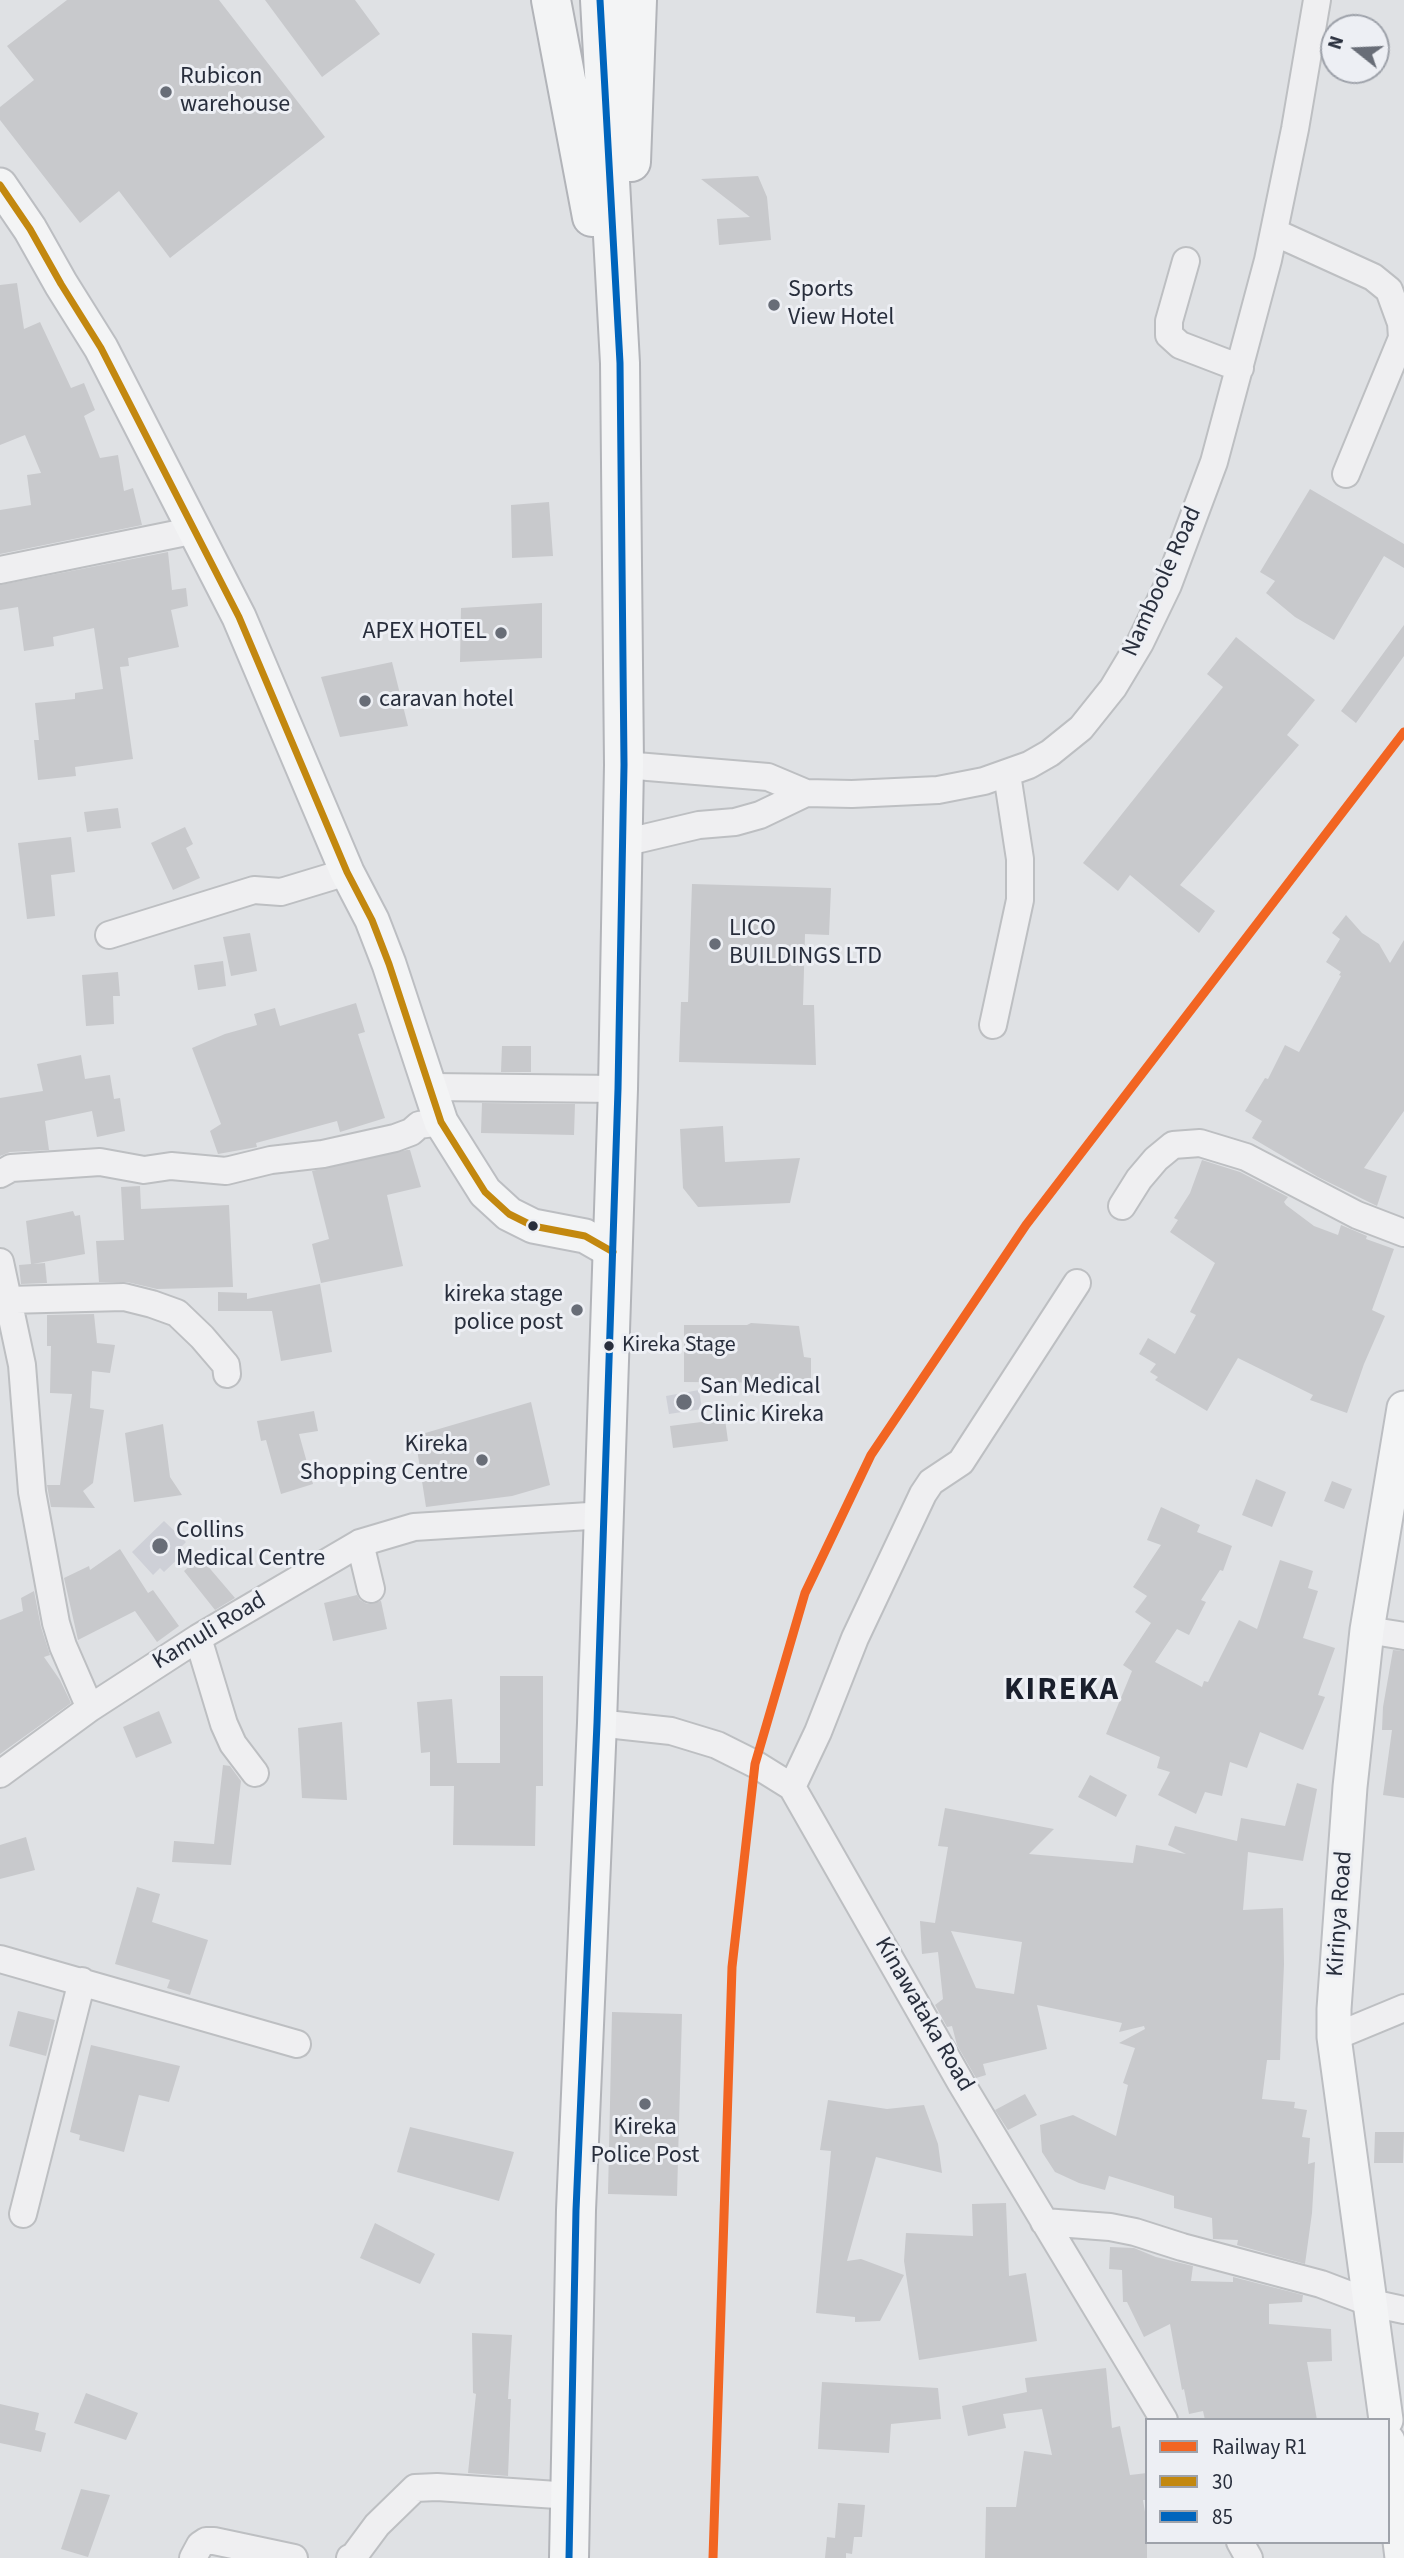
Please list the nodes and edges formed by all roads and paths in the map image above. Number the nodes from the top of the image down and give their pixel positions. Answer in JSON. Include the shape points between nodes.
{"nodes":[{"id":1,"x":551,"y":0,"type":"edge"},
{"id":2,"x":600,"y":0,"type":"edge"},
{"id":3,"x":637,"y":0,"type":"edge"},
{"id":4,"x":1317,"y":0,"type":"edge"},
{"id":5,"x":0,"y":185,"type":"edge"},
{"id":6,"x":1274,"y":232,"type":"junction"},
{"id":7,"x":1186,"y":261,"type":"dead end"},
{"id":8,"x":620,"y":363,"type":"junction"},
{"id":9,"x":1240,"y":368,"type":"junction"},
{"id":10,"x":1346,"y":474,"type":"dead end"},
{"id":11,"x":196,"y":530,"type":"junction"},
{"id":12,"x":0,"y":570,"type":"edge"},
{"id":13,"x":624,"y":765,"type":"junction"},
{"id":14,"x":1007,"y":774,"type":"junction"},
{"id":15,"x":806,"y":793,"type":"junction"},
{"id":16,"x":623,"y":843,"type":"junction"},
{"id":17,"x":347,"y":872,"type":"junction"},
{"id":18,"x":109,"y":935,"type":"dead end"},
{"id":19,"x":993,"y":1025,"type":"dead end"},
{"id":20,"x":431,"y":1087,"type":"junction"},
{"id":21,"x":618,"y":1089,"type":"junction"},
{"id":22,"x":442,"y":1122,"type":"junction"},
{"id":23,"x":0,"y":1174,"type":"edge"},
{"id":24,"x":1122,"y":1206,"type":"dead end"},
{"id":25,"x":1404,"y":1233,"type":"edge"},
{"id":26,"x":613,"y":1252,"type":"junction"},
{"id":27,"x":0,"y":1262,"type":"edge"},
{"id":28,"x":1077,"y":1283,"type":"dead end"},
{"id":29,"x":7,"y":1300,"type":"junction"},
{"id":30,"x":227,"y":1374,"type":"dead end"},
{"id":31,"x":1404,"y":1408,"type":"edge"},
{"id":32,"x":605,"y":1515,"type":"junction"},
{"id":33,"x":359,"y":1544,"type":"junction"},
{"id":34,"x":371,"y":1589,"type":"dead end"},
{"id":35,"x":1367,"y":1630,"type":"junction"},
{"id":36,"x":1404,"y":1636,"type":"edge"},
{"id":37,"x":198,"y":1638,"type":"junction"},
{"id":38,"x":90,"y":1709,"type":"junction"},
{"id":39,"x":597,"y":1723,"type":"junction"},
{"id":40,"x":256,"y":1773,"type":"dead end"},
{"id":41,"x":0,"y":1774,"type":"edge"},
{"id":42,"x":792,"y":1787,"type":"junction"},
{"id":43,"x":0,"y":1959,"type":"edge"},
{"id":44,"x":82,"y":1982,"type":"junction"},
{"id":45,"x":1404,"y":2008,"type":"edge"},
{"id":46,"x":1334,"y":2037,"type":"junction"},
{"id":47,"x":297,"y":2044,"type":"dead end"},
{"id":48,"x":23,"y":2214,"type":"dead end"},
{"id":49,"x":1044,"y":2222,"type":"junction"},
{"id":50,"x":1371,"y":2303,"type":"junction"},
{"id":51,"x":1404,"y":2310,"type":"edge"},
{"id":52,"x":1163,"y":2418,"type":"edge"},
{"id":53,"x":1386,"y":2418,"type":"edge"},
{"id":54,"x":1390,"y":2458,"type":"edge"},
{"id":55,"x":572,"y":2496,"type":"junction"},
{"id":56,"x":193,"y":2558,"type":"edge"},
{"id":57,"x":294,"y":2558,"type":"edge"},
{"id":58,"x":350,"y":2558,"type":"edge"},
{"id":59,"x":569,"y":2558,"type":"edge"},
{"id":60,"x":1402,"y":2558,"type":"edge"}],
"edges":[{"from":1,"to":8,"type":"highway"},
{"from":2,"to":8,"type":"highway"},
{"from":3,"to":8,"type":"highway"},
{"from":4,"to":6,"type":"street","name":"Namboole Road"},
{"from":5,"to":11,"type":"main road","via":[[101,348]]},
{"from":6,"to":9,"type":"street","name":"Namboole Road"},
{"from":6,"to":10,"type":"street","via":[[1373,276],[1389,290],[1401,323],[1402,338]]},
{"from":7,"to":9,"type":"street","via":[[1168,321],[1169,335],[1180,345]]},
{"from":8,"to":13,"type":"highway"},
{"from":9,"to":14,"type":"street","name":"Namboole Road","via":[[1214,462],[1168,585],[1140,643],[1081,728],[1050,752]]},
{"from":11,"to":12,"type":"street"},
{"from":11,"to":17,"type":"main road","via":[[239,617]]},
{"from":13,"to":15,"type":"street","name":"Namboole Road","via":[[768,777]]},
{"from":13,"to":16,"type":"highway"},
{"from":14,"to":15,"type":"street","name":"Namboole Road","via":[[938,790]]},
{"from":14,"to":19,"type":"street","via":[[1020,859],[1020,900]]},
{"from":15,"to":16,"type":"street","via":[[761,815]]},
{"from":16,"to":21,"type":"highway"},
{"from":17,"to":18,"type":"street","via":[[281,892],[254,890]]},
{"from":17,"to":20,"type":"main road","via":[[372,920]]},
{"from":20,"to":21,"type":"street"},
{"from":20,"to":22,"type":"main road"},
{"from":21,"to":26,"type":"highway"},
{"from":22,"to":23,"type":"street","via":[[419,1125],[395,1138],[226,1171],[171,1166],[144,1170],[100,1162],[12,1168]]},
{"from":22,"to":26,"type":"main road","via":[[485,1192],[509,1213],[533,1226],[585,1236]]},
{"from":24,"to":25,"type":"street","via":[[1147,1169],[1173,1145],[1200,1143],[1246,1157]]},
{"from":26,"to":32,"type":"highway"},
{"from":27,"to":29,"type":"street"},
{"from":28,"to":42,"type":"street","via":[[961,1462],[931,1482],[923,1494]]},
{"from":29,"to":30,"type":"street","via":[[124,1297],[152,1304],[186,1321],[226,1365]]},
{"from":29,"to":38,"type":"street","via":[[22,1365],[33,1492],[56,1623]]},
{"from":31,"to":35,"type":"main road","name":"Kirinya Road"},
{"from":32,"to":33,"type":"street","name":"Kamuli Road","via":[[414,1527]]},
{"from":32,"to":39,"type":"highway"},
{"from":33,"to":34,"type":"street"},
{"from":33,"to":37,"type":"street","name":"Kamuli Road"},
{"from":35,"to":36,"type":"street"},
{"from":35,"to":46,"type":"main road","name":"Kirinya Road","via":[[1350,1787]]},
{"from":37,"to":38,"type":"street","name":"Kamuli Road"},
{"from":37,"to":40,"type":"street","via":[[224,1724]]},
{"from":38,"to":41,"type":"street","name":"Kamuli Road"},
{"from":39,"to":42,"type":"street","name":"Kinawataka Road","via":[[671,1731],[717,1745]]},
{"from":39,"to":55,"type":"highway","via":[[576,2210]]},
{"from":42,"to":49,"type":"street","name":"Kinawataka Road"},
{"from":43,"to":44,"type":"street"},
{"from":44,"to":47,"type":"street"},
{"from":44,"to":48,"type":"street"},
{"from":45,"to":46,"type":"street"},
{"from":46,"to":50,"type":"main road","name":"Kirinya Road"},
{"from":49,"to":50,"type":"street","via":[[1135,2232],[1321,2284]]},
{"from":49,"to":52,"type":"street","name":"Kinawataka Road"},
{"from":50,"to":51,"type":"street"},
{"from":50,"to":53,"type":"main road","name":"Kirinya Road"},
{"from":54,"to":60,"type":"main road"},
{"from":55,"to":58,"type":"street","via":[[415,2488]]},
{"from":55,"to":59,"type":"highway"},
{"from":56,"to":57,"type":"street","via":[[206,2541]]}]}
